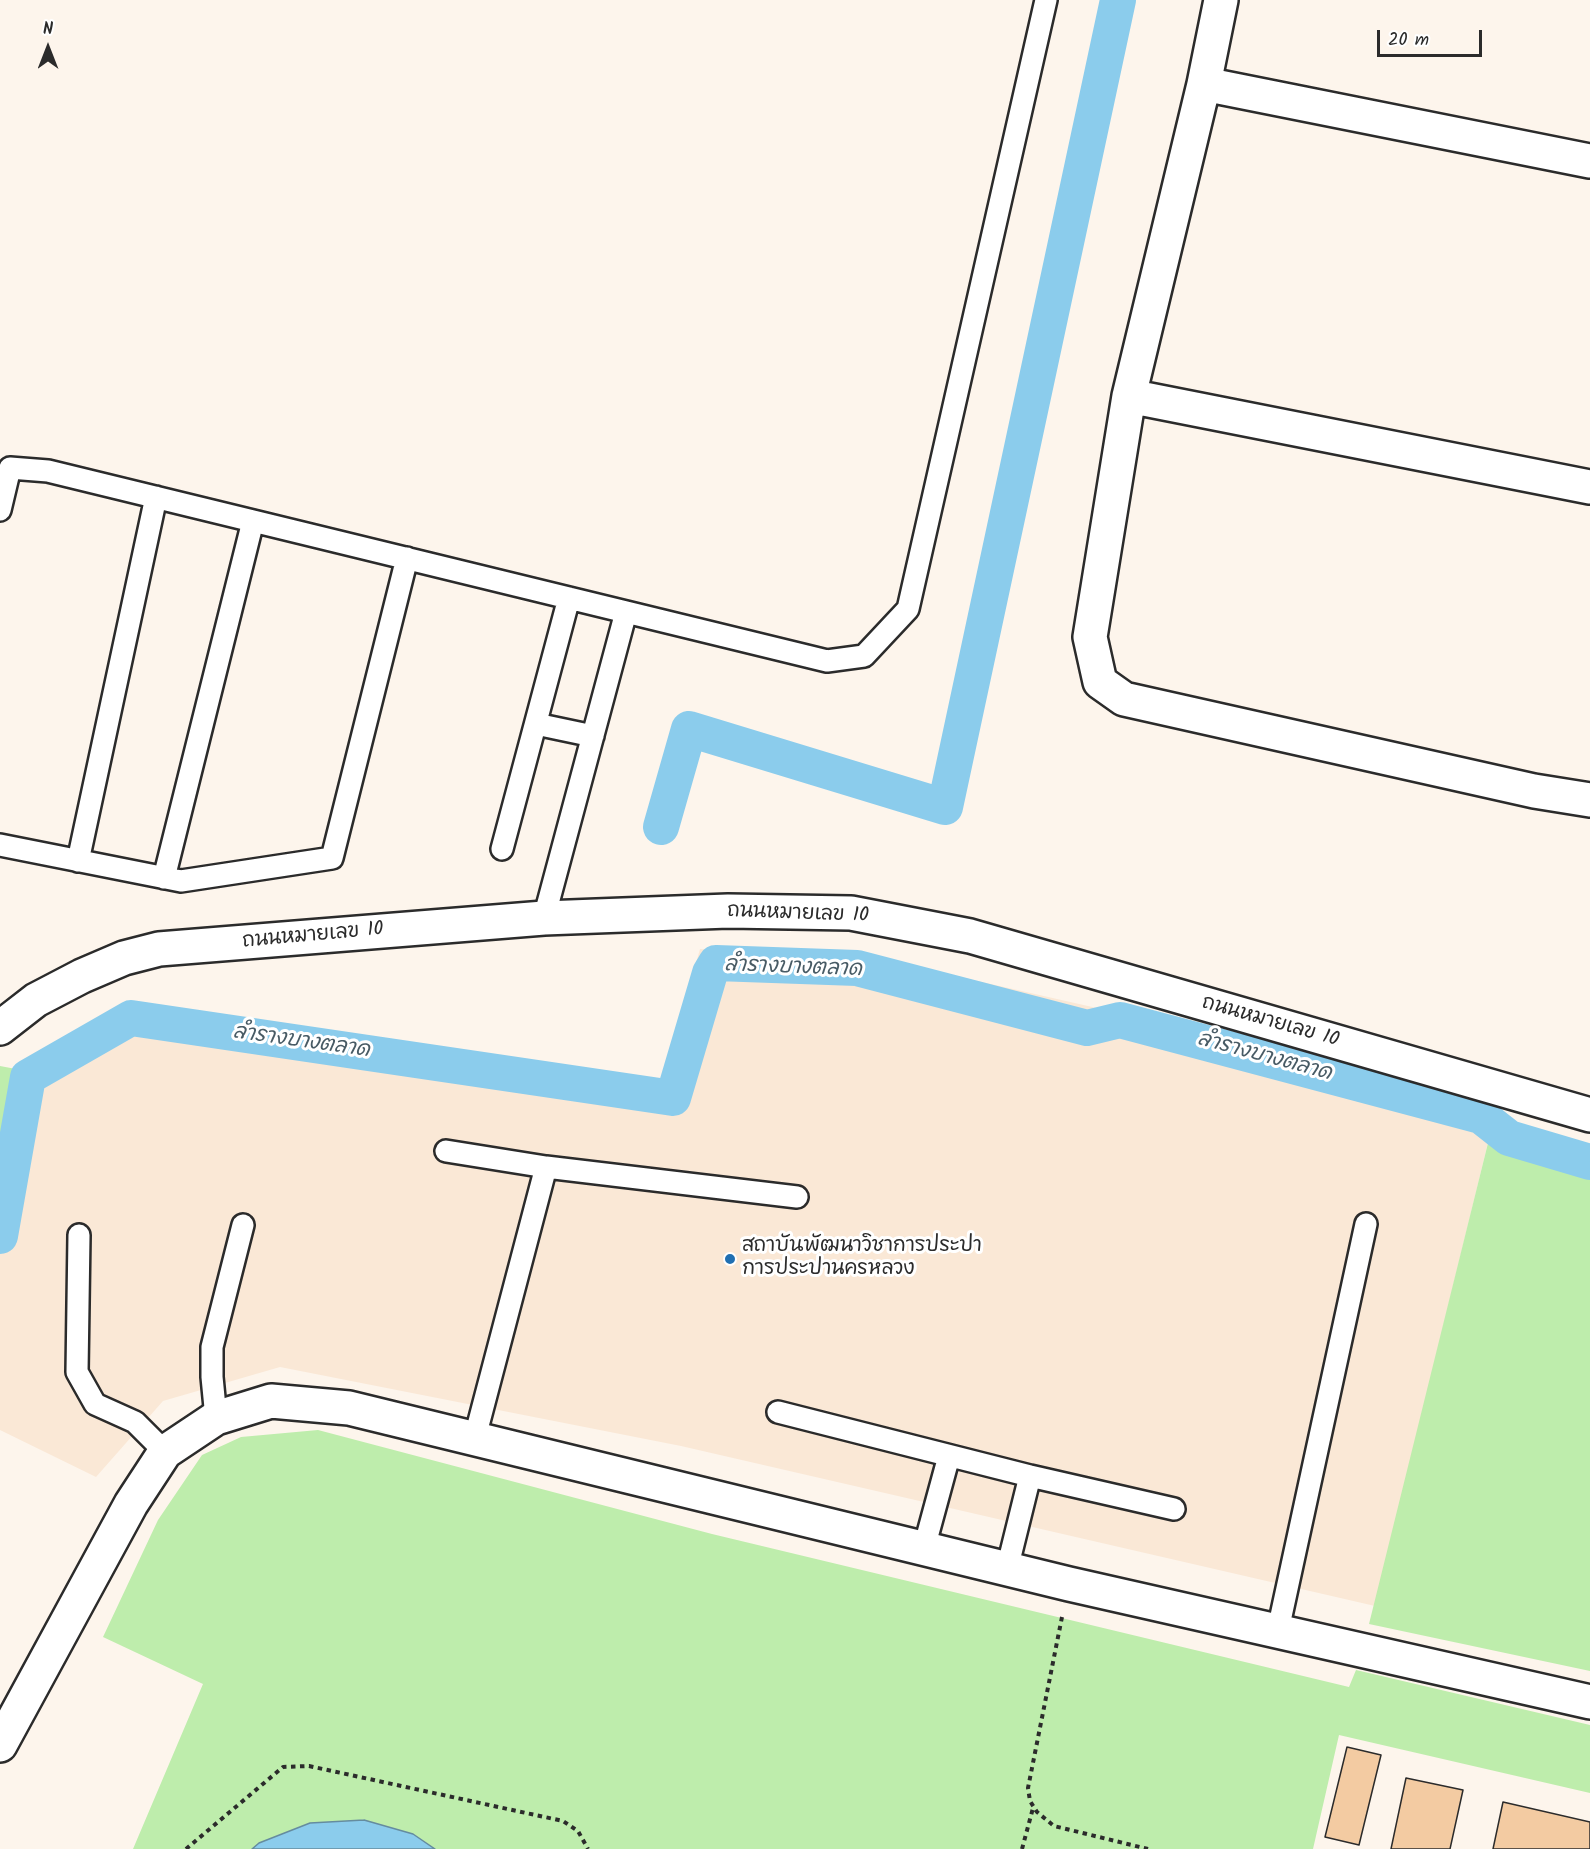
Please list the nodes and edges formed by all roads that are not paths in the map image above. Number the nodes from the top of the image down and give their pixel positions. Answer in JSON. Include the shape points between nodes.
{"nodes":[{"id":1,"x":1046,"y":0,"type":"edge"},
{"id":2,"x":1221,"y":0,"type":"edge"},
{"id":3,"x":1204,"y":84,"type":"junction"},
{"id":4,"x":1590,"y":161,"type":"edge"},
{"id":5,"x":1129,"y":396,"type":"junction"},
{"id":6,"x":5,"y":467,"type":"edge"},
{"id":7,"x":1590,"y":487,"type":"edge"},
{"id":8,"x":156,"y":497,"type":"junction"},
{"id":9,"x":0,"y":510,"type":"edge"},
{"id":10,"x":253,"y":521,"type":"junction"},
{"id":11,"x":407,"y":558,"type":"junction"},
{"id":12,"x":568,"y":598,"type":"junction"},
{"id":13,"x":626,"y":612,"type":"junction"},
{"id":14,"x":536,"y":724,"type":"junction"},
{"id":15,"x":593,"y":736,"type":"junction"},
{"id":16,"x":1590,"y":800,"type":"edge"},
{"id":17,"x":0,"y":845,"type":"edge"},
{"id":18,"x":502,"y":849,"type":"dead end"},
{"id":19,"x":78,"y":861,"type":"junction"},
{"id":20,"x":164,"y":878,"type":"junction"},
{"id":21,"x":544,"y":918,"type":"junction"},
{"id":22,"x":0,"y":1028,"type":"edge"},
{"id":23,"x":1590,"y":1115,"type":"edge"},
{"id":24,"x":446,"y":1151,"type":"dead end"},
{"id":25,"x":546,"y":1167,"type":"junction"},
{"id":26,"x":797,"y":1197,"type":"dead end"},
{"id":27,"x":1366,"y":1224,"type":"dead end"},
{"id":28,"x":243,"y":1225,"type":"dead end"},
{"id":29,"x":79,"y":1235,"type":"dead end"},
{"id":30,"x":778,"y":1412,"type":"dead end"},
{"id":31,"x":216,"y":1418,"type":"junction"},
{"id":32,"x":475,"y":1437,"type":"junction"},
{"id":33,"x":165,"y":1452,"type":"junction"},
{"id":34,"x":949,"y":1456,"type":"junction"},
{"id":35,"x":1030,"y":1476,"type":"junction"},
{"id":36,"x":1174,"y":1509,"type":"dead end"},
{"id":37,"x":924,"y":1548,"type":"junction"},
{"id":38,"x":1007,"y":1569,"type":"junction"},
{"id":39,"x":1278,"y":1630,"type":"junction"},
{"id":40,"x":1590,"y":1702,"type":"edge"},
{"id":41,"x":0,"y":1745,"type":"edge"}],
"edges":[{"from":1,"to":13,"type":"lane","via":[[908,609],[864,656],[827,661]]},
{"from":2,"to":3,"type":"street"},
{"from":3,"to":4,"type":"street"},
{"from":3,"to":5,"type":"street"},
{"from":5,"to":7,"type":"street"},
{"from":5,"to":16,"type":"street","via":[[1090,637],[1100,682],[1124,699],[1533,791]]},
{"from":6,"to":8,"type":"lane","via":[[48,471]]},
{"from":6,"to":9,"type":"lane"},
{"from":8,"to":10,"type":"lane"},
{"from":8,"to":19,"type":"lane"},
{"from":10,"to":11,"type":"lane"},
{"from":10,"to":20,"type":"lane"},
{"from":11,"to":12,"type":"lane"},
{"from":11,"to":20,"type":"lane","via":[[332,858],[181,881]]},
{"from":12,"to":13,"type":"lane"},
{"from":12,"to":14,"type":"lane"},
{"from":13,"to":15,"type":"lane"},
{"from":14,"to":15,"type":"lane"},
{"from":14,"to":18,"type":"lane"},
{"from":15,"to":21,"type":"lane"},
{"from":17,"to":19,"type":"lane"},
{"from":19,"to":20,"type":"lane"},
{"from":21,"to":22,"type":"street","name":"ถนนหมายเลข 10","via":[[159,949],[124,958],[82,976],[36,1000]]},
{"from":21,"to":23,"type":"street","name":"ถนนหมายเลข 10","via":[[850,913],[912,924],[970,936]]},
{"from":24,"to":25,"type":"lane"},
{"from":25,"to":26,"type":"lane"},
{"from":25,"to":32,"type":"lane"},
{"from":27,"to":39,"type":"lane"},
{"from":28,"to":31,"type":"lane","via":[[212,1347]]},
{"from":29,"to":33,"type":"lane","via":[[77,1372],[95,1404],[135,1422]]},
{"from":30,"to":34,"type":"lane"},
{"from":31,"to":32,"type":"street","via":[[271,1401],[349,1408]]},
{"from":31,"to":33,"type":"street"},
{"from":32,"to":37,"type":"street"},
{"from":33,"to":41,"type":"street","via":[[131,1504]]},
{"from":34,"to":35,"type":"lane"},
{"from":34,"to":37,"type":"lane"},
{"from":35,"to":36,"type":"lane"},
{"from":35,"to":38,"type":"lane"},
{"from":37,"to":38,"type":"street"},
{"from":38,"to":39,"type":"street"},
{"from":39,"to":40,"type":"street"}]}
